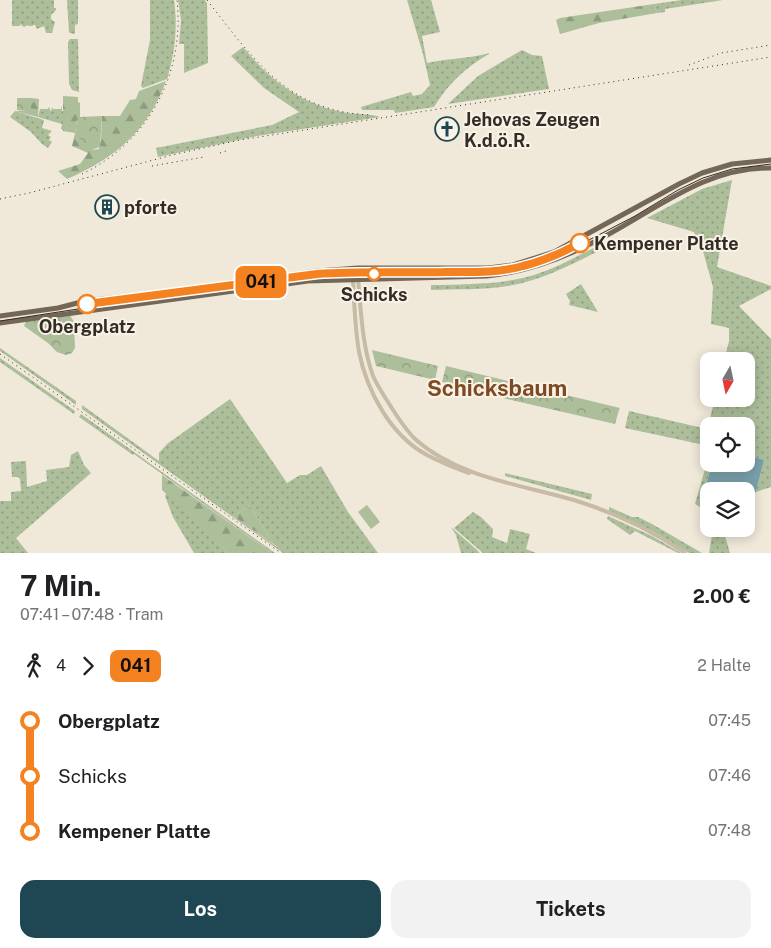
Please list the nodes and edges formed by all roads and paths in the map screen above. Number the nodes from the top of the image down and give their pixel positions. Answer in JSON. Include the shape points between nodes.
{"nodes":[{"id":1,"x":771,"y":160,"type":"edge"},
{"id":2,"x":771,"y":168,"type":"edge"},
{"id":3,"x":356,"y":279,"type":"junction"},
{"id":4,"x":0,"y":316,"type":"edge"},
{"id":5,"x":0,"y":323,"type":"edge"},
{"id":6,"x":485,"y":477,"type":"junction"},
{"id":7,"x":685,"y":553,"type":"edge"}],
"edges":[{"from":1,"to":4,"type":"main road","via":[[732,164],[702,173],[554,252],[513,265],[317,271]]},
{"from":2,"to":3,"type":"main road","via":[[733,172],[699,183],[600,240],[565,257],[514,273]]},
{"from":3,"to":5,"type":"main road","via":[[308,280]]},
{"from":3,"to":6,"type":"street","via":[[374,378],[399,420],[415,439],[433,452]]},
{"from":3,"to":6,"type":"street","via":[[360,353],[379,406],[421,451],[468,473]]},
{"from":6,"to":7,"type":"street","via":[[604,511]]}]}
